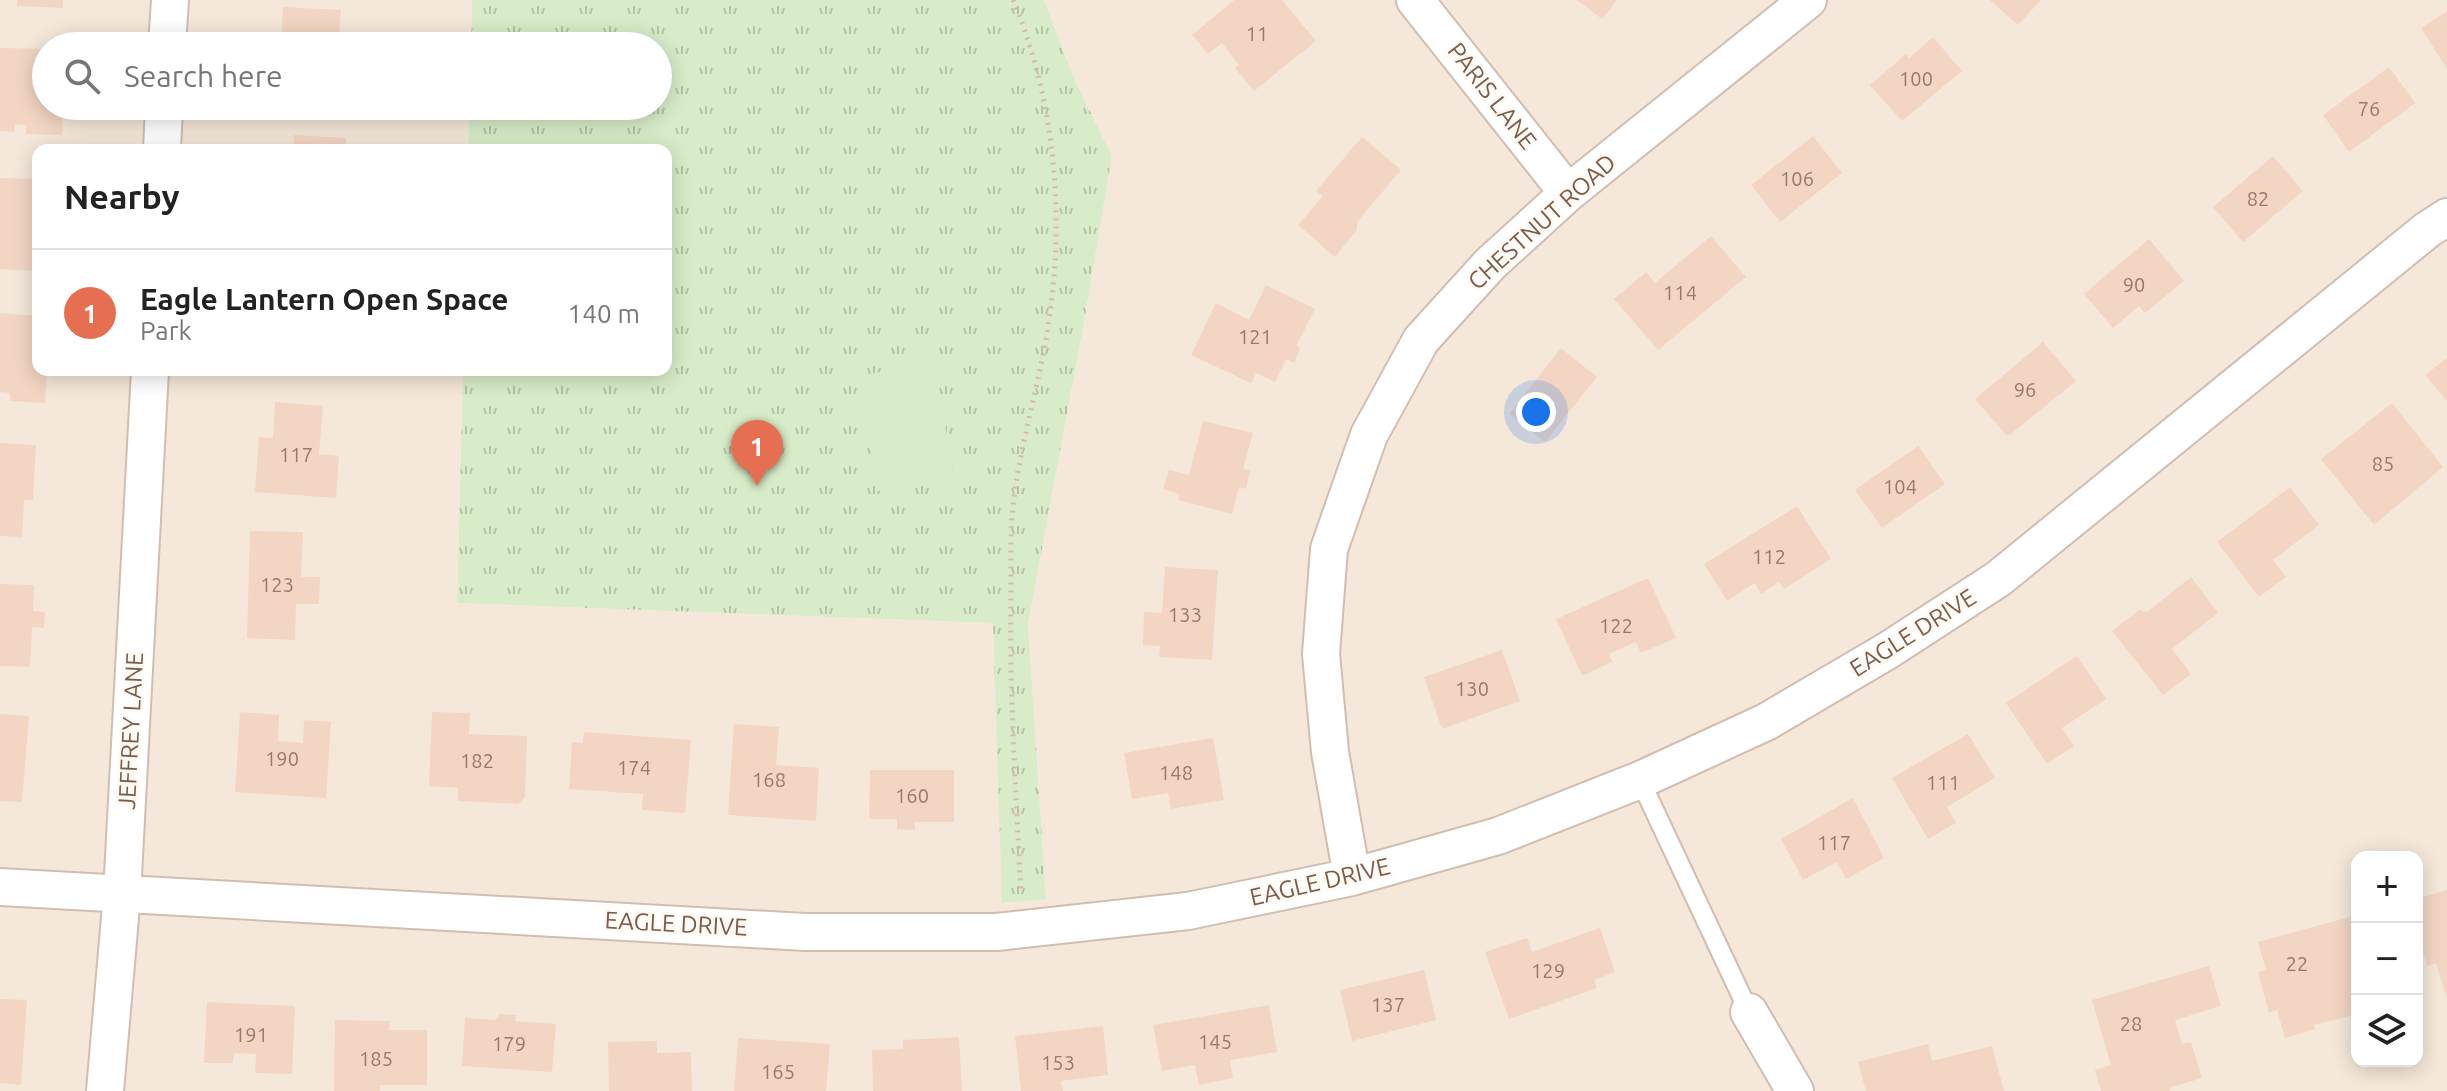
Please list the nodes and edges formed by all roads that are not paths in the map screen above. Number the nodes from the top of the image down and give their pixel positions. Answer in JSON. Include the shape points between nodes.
{"nodes":[{"id":1,"x":170,"y":0,"type":"edge"},
{"id":2,"x":1415,"y":0,"type":"edge"},
{"id":3,"x":1808,"y":0,"type":"edge"},
{"id":4,"x":168,"y":32,"type":"edge"},
{"id":5,"x":163,"y":120,"type":"edge"},
{"id":6,"x":162,"y":144,"type":"edge"},
{"id":7,"x":1568,"y":193,"type":"junction"},
{"id":8,"x":2447,"y":217,"type":"edge"},
{"id":9,"x":150,"y":376,"type":"edge"},
{"id":10,"x":1640,"y":780,"type":"junction"},
{"id":11,"x":1352,"y":877,"type":"junction"},
{"id":12,"x":0,"y":887,"type":"edge"},
{"id":13,"x":122,"y":894,"type":"junction"},
{"id":14,"x":1749,"y":1012,"type":"joint"},
{"id":15,"x":105,"y":1091,"type":"edge"},
{"id":16,"x":1795,"y":1091,"type":"edge"}],
"edges":[{"from":1,"to":4,"type":"street"},
{"from":2,"to":7,"type":"street","name":"PARIS LANE"},
{"from":3,"to":7,"type":"street","name":"CHESTNUT ROAD"},
{"from":5,"to":6,"type":"street"},
{"from":7,"to":11,"type":"street","name":"CHESTNUT ROAD","via":[[1490,264],[1421,340],[1369,435],[1329,549],[1321,654],[1330,752]]},
{"from":8,"to":10,"type":"street","name":"EAGLE DRIVE","via":[[1998,579],[1766,722]]},
{"from":9,"to":13,"type":"street","name":"JEFFREY LANE"},
{"from":10,"to":11,"type":"street","name":"EAGLE DRIVE","via":[[1498,836]]},
{"from":10,"to":14,"type":"lane"},
{"from":11,"to":13,"type":"street","name":"EAGLE DRIVE","via":[[1188,911],[997,932],[805,932]]},
{"from":12,"to":13,"type":"street","name":"EAGLE DRIVE"},
{"from":13,"to":15,"type":"street","name":"JEFFREY LANE"},
{"from":14,"to":16,"type":"street"}]}
